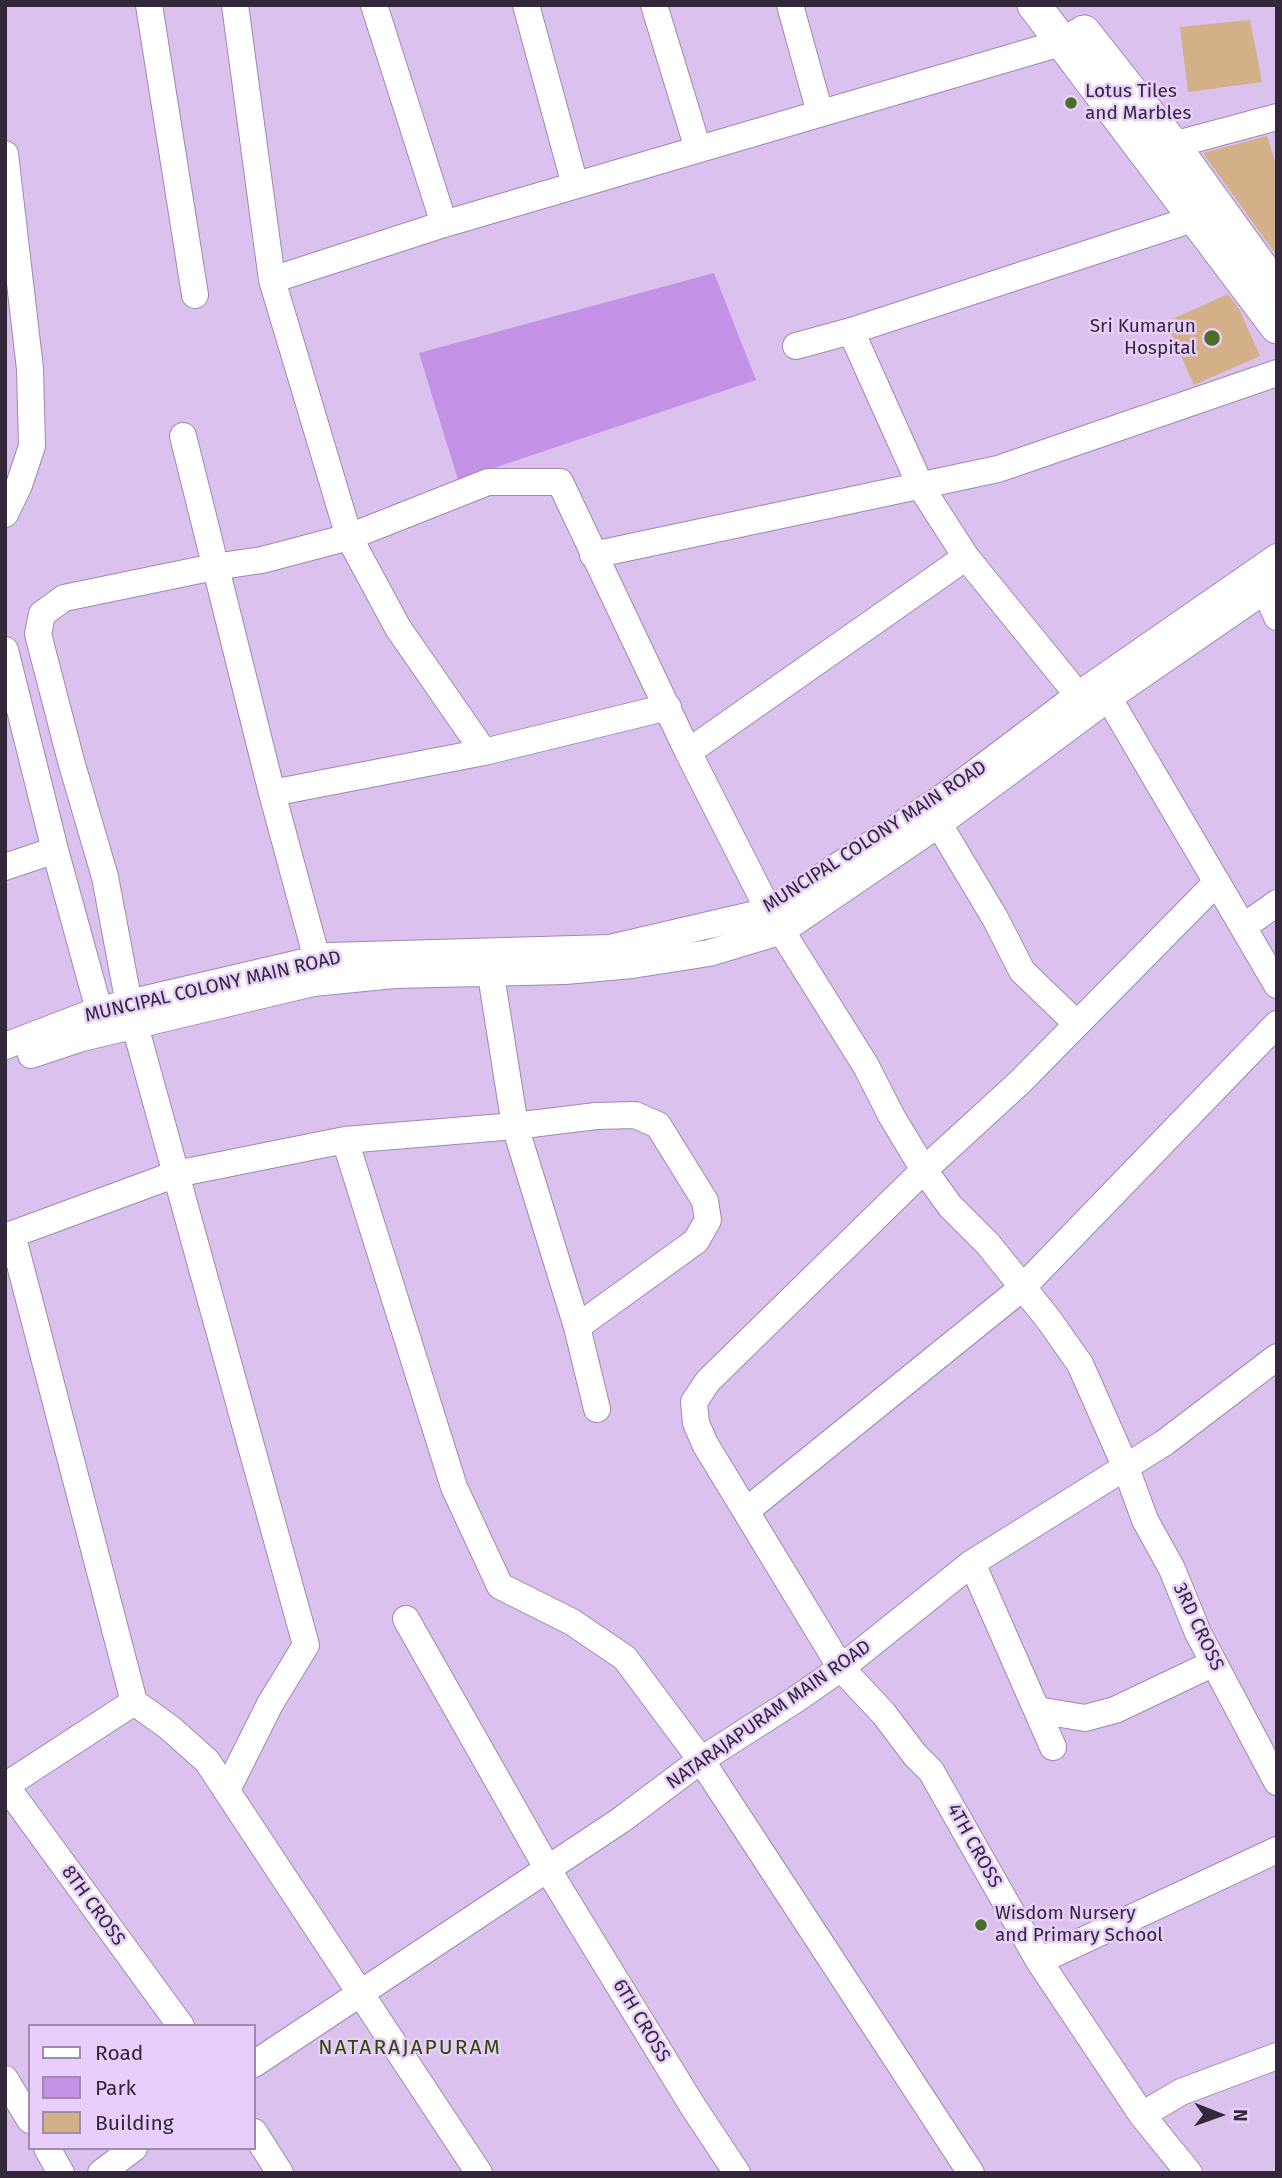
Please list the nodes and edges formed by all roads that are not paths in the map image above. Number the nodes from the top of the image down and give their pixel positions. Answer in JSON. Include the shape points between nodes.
{"nodes":[{"id":1,"x":149,"y":5,"type":"edge"},
{"id":2,"x":235,"y":5,"type":"edge"},
{"id":3,"x":374,"y":5,"type":"edge"},
{"id":4,"x":526,"y":5,"type":"edge"},
{"id":5,"x":654,"y":5,"type":"edge"},
{"id":6,"x":790,"y":5,"type":"edge"},
{"id":7,"x":1034,"y":5,"type":"edge"},
{"id":8,"x":1069,"y":25,"type":"edge"},
{"id":9,"x":820,"y":113,"type":"junction"},
{"id":10,"x":1277,"y":117,"type":"edge"},
{"id":11,"x":1173,"y":145,"type":"junction"},
{"id":12,"x":698,"y":149,"type":"junction"},
{"id":13,"x":5,"y":154,"type":"edge"},
{"id":14,"x":575,"y":185,"type":"junction"},
{"id":15,"x":1207,"y":212,"type":"junction"},
{"id":16,"x":444,"y":224,"type":"junction"},
{"id":17,"x":272,"y":280,"type":"junction"},
{"id":18,"x":1277,"y":289,"type":"edge"},
{"id":19,"x":195,"y":295,"type":"dead end"},
{"id":20,"x":1277,"y":327,"type":"edge"},
{"id":21,"x":850,"y":331,"type":"junction"},
{"id":22,"x":796,"y":346,"type":"dead end"},
{"id":23,"x":1277,"y":373,"type":"edge"},
{"id":24,"x":183,"y":436,"type":"dead end"},
{"id":25,"x":921,"y":487,"type":"junction"},
{"id":26,"x":5,"y":514,"type":"edge"},
{"id":27,"x":349,"y":537,"type":"junction"},
{"id":28,"x":593,"y":555,"type":"junction"},
{"id":29,"x":965,"y":557,"type":"junction"},
{"id":30,"x":214,"y":567,"type":"junction"},
{"id":31,"x":1269,"y":576,"type":"edge"},
{"id":32,"x":1277,"y":617,"type":"edge"},
{"id":33,"x":5,"y":650,"type":"edge"},
{"id":34,"x":1096,"y":691,"type":"junction"},
{"id":35,"x":668,"y":706,"type":"junction"},
{"id":36,"x":484,"y":752,"type":"junction"},
{"id":37,"x":688,"y":752,"type":"junction"},
{"id":38,"x":272,"y":793,"type":"junction"},
{"id":39,"x":934,"y":815,"type":"junction"},
{"id":40,"x":55,"y":850,"type":"junction"},
{"id":41,"x":5,"y":867,"type":"edge"},
{"id":42,"x":1217,"y":883,"type":"junction"},
{"id":43,"x":1277,"y":903,"type":"edge"},
{"id":44,"x":776,"y":921,"type":"junction"},
{"id":45,"x":1243,"y":928,"type":"junction"},
{"id":46,"x":317,"y":959,"type":"junction"},
{"id":47,"x":489,"y":962,"type":"junction"},
{"id":48,"x":1277,"y":985,"type":"edge"},
{"id":49,"x":99,"y":1010,"type":"junction"},
{"id":50,"x":132,"y":1015,"type":"junction"},
{"id":51,"x":1077,"y":1024,"type":"junction"},
{"id":52,"x":1277,"y":1024,"type":"edge"},
{"id":53,"x":5,"y":1046,"type":"edge"},
{"id":54,"x":5,"y":1064,"type":"edge"},
{"id":55,"x":515,"y":1126,"type":"junction"},
{"id":56,"x":345,"y":1140,"type":"junction"},
{"id":57,"x":924,"y":1170,"type":"junction"},
{"id":58,"x":176,"y":1174,"type":"junction"},
{"id":59,"x":8,"y":1236,"type":"edge"},
{"id":60,"x":1022,"y":1289,"type":"junction"},
{"id":61,"x":578,"y":1327,"type":"junction"},
{"id":62,"x":1277,"y":1357,"type":"edge"},
{"id":63,"x":597,"y":1409,"type":"dead end"},
{"id":64,"x":1126,"y":1468,"type":"junction"},
{"id":65,"x":746,"y":1511,"type":"junction"},
{"id":66,"x":972,"y":1563,"type":"junction"},
{"id":67,"x":406,"y":1619,"type":"dead end"},
{"id":68,"x":1214,"y":1662,"type":"junction"},
{"id":69,"x":841,"y":1668,"type":"junction"},
{"id":70,"x":134,"y":1702,"type":"junction"},
{"id":71,"x":1037,"y":1710,"type":"junction"},
{"id":72,"x":1053,"y":1746,"type":"dead end"},
{"id":73,"x":701,"y":1760,"type":"junction"},
{"id":74,"x":1277,"y":1782,"type":"edge"},
{"id":75,"x":6,"y":1786,"type":"edge"},
{"id":76,"x":227,"y":1790,"type":"junction"},
{"id":77,"x":1277,"y":1850,"type":"edge"},
{"id":78,"x":547,"y":1868,"type":"junction"},
{"id":79,"x":1039,"y":1961,"type":"junction"},
{"id":80,"x":361,"y":1992,"type":"junction"},
{"id":81,"x":180,"y":2024,"type":"edge"},
{"id":82,"x":1277,"y":2056,"type":"edge"},
{"id":83,"x":256,"y":2063,"type":"edge"},
{"id":84,"x":5,"y":2079,"type":"edge"},
{"id":85,"x":1142,"y":2115,"type":"junction"},
{"id":86,"x":28,"y":2117,"type":"edge"},
{"id":87,"x":256,"y":2135,"type":"edge"},
{"id":88,"x":48,"y":2150,"type":"edge"},
{"id":89,"x":131,"y":2150,"type":"edge"},
{"id":90,"x":61,"y":2173,"type":"edge"},
{"id":91,"x":101,"y":2173,"type":"edge"},
{"id":92,"x":280,"y":2173,"type":"edge"},
{"id":93,"x":479,"y":2173,"type":"edge"},
{"id":94,"x":737,"y":2173,"type":"edge"},
{"id":95,"x":971,"y":2173,"type":"edge"},
{"id":96,"x":1189,"y":2173,"type":"edge"}],
"edges":[{"from":1,"to":19,"type":"street"},
{"from":2,"to":17,"type":"street"},
{"from":3,"to":16,"type":"street"},
{"from":4,"to":14,"type":"street"},
{"from":5,"to":12,"type":"street"},
{"from":6,"to":9,"type":"street"},
{"from":7,"to":8,"type":"main road"},
{"from":8,"to":9,"type":"street"},
{"from":8,"to":11,"type":"main road"},
{"from":8,"to":15,"type":"main road"},
{"from":9,"to":12,"type":"street"},
{"from":10,"to":11,"type":"street"},
{"from":11,"to":15,"type":"main road"},
{"from":12,"to":14,"type":"street"},
{"from":13,"to":26,"type":"street","via":[[30,369],[32,446]]},
{"from":14,"to":16,"type":"street"},
{"from":15,"to":18,"type":"main road"},
{"from":15,"to":20,"type":"main road"},
{"from":15,"to":21,"type":"street"},
{"from":16,"to":17,"type":"street"},
{"from":17,"to":27,"type":"street"},
{"from":21,"to":22,"type":"street"},
{"from":21,"to":25,"type":"street"},
{"from":23,"to":25,"type":"street","via":[[998,469]]},
{"from":24,"to":30,"type":"street"},
{"from":25,"to":28,"type":"street"},
{"from":25,"to":29,"type":"street"},
{"from":27,"to":28,"type":"street","name":"3RD CROSS","via":[[488,482],[560,482]]},
{"from":27,"to":30,"type":"street","via":[[262,560]]},
{"from":27,"to":36,"type":"street","via":[[398,628]]},
{"from":28,"to":35,"type":"street","name":"3RD CROSS"},
{"from":29,"to":34,"type":"street"},
{"from":29,"to":37,"type":"street"},
{"from":30,"to":38,"type":"street"},
{"from":30,"to":50,"type":"street","via":[[64,598],[42,614],[38,634],[104,877]]},
{"from":31,"to":32,"type":"street"},
{"from":31,"to":34,"type":"street","name":"MUNCIPAL COLONY MAIN ROAD"},
{"from":33,"to":40,"type":"street"},
{"from":34,"to":39,"type":"street","name":"MUNCIPAL COLONY MAIN ROAD"},
{"from":34,"to":42,"type":"street"},
{"from":35,"to":36,"type":"street"},
{"from":35,"to":37,"type":"street","name":"3RD CROSS"},
{"from":36,"to":38,"type":"street"},
{"from":37,"to":44,"type":"street","name":"3RD CROSS"},
{"from":38,"to":46,"type":"street"},
{"from":39,"to":44,"type":"street","name":"MUNCIPAL COLONY MAIN ROAD"},
{"from":39,"to":51,"type":"street","via":[[1022,971]]},
{"from":40,"to":41,"type":"street"},
{"from":40,"to":49,"type":"street"},
{"from":42,"to":45,"type":"street"},
{"from":42,"to":51,"type":"street"},
{"from":43,"to":45,"type":"street"},
{"from":44,"to":47,"type":"street","name":"MUNCIPAL COLONY MAIN ROAD"},
{"from":44,"to":57,"type":"street","name":"3RD CROSS"},
{"from":45,"to":48,"type":"street"},
{"from":46,"to":47,"type":"street","name":"MUNCIPAL COLONY MAIN ROAD"},
{"from":46,"to":50,"type":"street","name":"MUNCIPAL COLONY MAIN ROAD"},
{"from":47,"to":50,"type":"street","via":[[313,983]]},
{"from":47,"to":55,"type":"street"},
{"from":49,"to":50,"type":"street","name":"MUNCIPAL COLONY MAIN ROAD"},
{"from":49,"to":53,"type":"street","name":"MUNCIPAL COLONY MAIN ROAD"},
{"from":50,"to":54,"type":"street"},
{"from":50,"to":58,"type":"street"},
{"from":51,"to":57,"type":"street"},
{"from":52,"to":60,"type":"street"},
{"from":55,"to":56,"type":"street"},
{"from":55,"to":61,"type":"street"},
{"from":55,"to":61,"type":"street","via":[[635,1115],[657,1125],[705,1201],[708,1220],[696,1241]]},
{"from":56,"to":58,"type":"street"},
{"from":56,"to":73,"type":"street","via":[[454,1487],[500,1586],[572,1622],[625,1658]]},
{"from":57,"to":60,"type":"street","name":"3RD CROSS"},
{"from":57,"to":65,"type":"street","name":"4TH CROSS","via":[[708,1381],[694,1402],[705,1444]]},
{"from":58,"to":59,"type":"street"},
{"from":58,"to":76,"type":"street","via":[[306,1645]]},
{"from":59,"to":70,"type":"street"},
{"from":60,"to":64,"type":"street","name":"3RD CROSS","via":[[1080,1364]]},
{"from":60,"to":65,"type":"street"},
{"from":61,"to":63,"type":"street"},
{"from":62,"to":64,"type":"street","name":"NATARAJAPURAM MAIN ROAD"},
{"from":64,"to":66,"type":"street","name":"NATARAJAPURAM MAIN ROAD"},
{"from":64,"to":68,"type":"street","name":"3RD CROSS","via":[[1145,1520]]},
{"from":65,"to":69,"type":"street","name":"4TH CROSS"},
{"from":66,"to":69,"type":"street","name":"NATARAJAPURAM MAIN ROAD"},
{"from":66,"to":71,"type":"street"},
{"from":67,"to":78,"type":"street","name":"6TH CROSS"},
{"from":68,"to":71,"type":"street","via":[[1115,1710],[1085,1718]]},
{"from":68,"to":74,"type":"street","name":"3RD CROSS"},
{"from":69,"to":73,"type":"street","name":"NATARAJAPURAM MAIN ROAD"},
{"from":69,"to":79,"type":"street","name":"4TH CROSS","via":[[930,1771]]},
{"from":70,"to":75,"type":"street"},
{"from":70,"to":76,"type":"street","via":[[207,1761]]},
{"from":71,"to":72,"type":"street"},
{"from":73,"to":78,"type":"street","name":"NATARAJAPURAM MAIN ROAD"},
{"from":73,"to":95,"type":"street"},
{"from":75,"to":81,"type":"street","name":"8TH CROSS"},
{"from":76,"to":80,"type":"street"},
{"from":77,"to":79,"type":"street"},
{"from":78,"to":80,"type":"street","name":"NATARAJAPURAM MAIN ROAD"},
{"from":78,"to":94,"type":"street","name":"6TH CROSS"},
{"from":79,"to":85,"type":"street","name":"4TH CROSS"},
{"from":80,"to":83,"type":"street","name":"NATARAJAPURAM MAIN ROAD"},
{"from":80,"to":93,"type":"street"},
{"from":82,"to":85,"type":"street","via":[[1181,2092]]},
{"from":84,"to":86,"type":"street"},
{"from":85,"to":96,"type":"street","name":"4TH CROSS"},
{"from":87,"to":92,"type":"street"},
{"from":88,"to":90,"type":"street"},
{"from":89,"to":91,"type":"street"}]}
